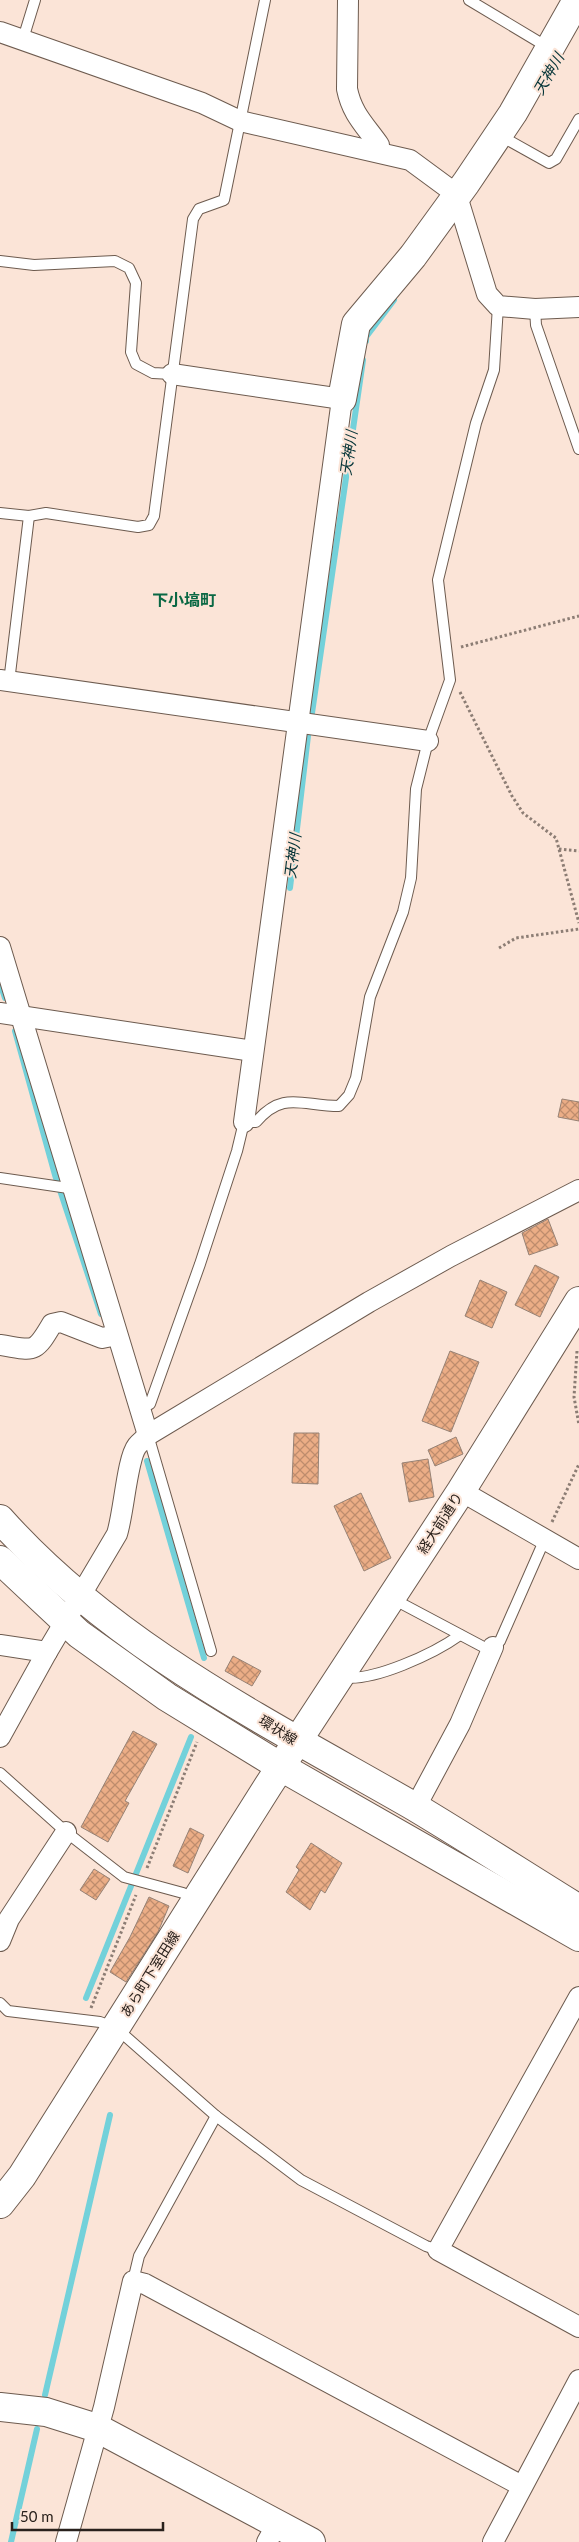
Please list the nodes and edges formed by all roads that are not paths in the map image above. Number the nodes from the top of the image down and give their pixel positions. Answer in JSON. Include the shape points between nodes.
{"nodes":[{"id":1,"x":34,"y":0,"type":"edge"},
{"id":2,"x":265,"y":0,"type":"edge"},
{"id":3,"x":348,"y":0,"type":"edge"},
{"id":4,"x":469,"y":0,"type":"edge"},
{"id":5,"x":577,"y":0,"type":"edge"},
{"id":6,"x":0,"y":32,"type":"edge"},
{"id":7,"x":23,"y":39,"type":"junction"},
{"id":8,"x":550,"y":48,"type":"junction"},
{"id":9,"x":579,"y":118,"type":"edge"},
{"id":10,"x":240,"y":120,"type":"junction"},
{"id":11,"x":499,"y":134,"type":"junction"},
{"id":12,"x":378,"y":152,"type":"junction"},
{"id":13,"x":455,"y":199,"type":"junction"},
{"id":14,"x":0,"y":261,"type":"edge"},
{"id":15,"x":498,"y":306,"type":"junction"},
{"id":16,"x":579,"y":307,"type":"edge"},
{"id":17,"x":535,"y":309,"type":"junction"},
{"id":18,"x":172,"y":374,"type":"junction"},
{"id":19,"x":342,"y":398,"type":"junction"},
{"id":20,"x":579,"y":449,"type":"edge"},
{"id":21,"x":0,"y":513,"type":"edge"},
{"id":22,"x":29,"y":516,"type":"junction"},
{"id":23,"x":4,"y":681,"type":"edge"},
{"id":24,"x":297,"y":722,"type":"junction"},
{"id":25,"x":428,"y":742,"type":"junction"},
{"id":26,"x":0,"y":947,"type":"edge"},
{"id":27,"x":0,"y":1013,"type":"edge"},
{"id":28,"x":21,"y":1016,"type":"junction"},
{"id":29,"x":253,"y":1050,"type":"junction"},
{"id":30,"x":244,"y":1122,"type":"junction"},
{"id":31,"x":0,"y":1178,"type":"edge"},
{"id":32,"x":74,"y":1189,"type":"junction"},
{"id":33,"x":579,"y":1190,"type":"edge"},
{"id":34,"x":579,"y":1301,"type":"edge"},
{"id":35,"x":117,"y":1336,"type":"junction"},
{"id":36,"x":0,"y":1346,"type":"edge"},
{"id":37,"x":141,"y":1409,"type":"junction"},
{"id":38,"x":148,"y":1435,"type":"junction"},
{"id":39,"x":461,"y":1491,"type":"junction"},
{"id":40,"x":0,"y":1519,"type":"edge"},
{"id":41,"x":544,"y":1541,"type":"junction"},
{"id":42,"x":579,"y":1559,"type":"edge"},
{"id":43,"x":0,"y":1560,"type":"edge"},
{"id":44,"x":81,"y":1596,"type":"junction"},
{"id":45,"x":391,"y":1598,"type":"junction"},
{"id":46,"x":66,"y":1622,"type":"junction"},
{"id":47,"x":460,"y":1635,"type":"junction"},
{"id":48,"x":0,"y":1645,"type":"edge"},
{"id":49,"x":492,"y":1649,"type":"junction"},
{"id":50,"x":211,"y":1651,"type":"dead end"},
{"id":51,"x":47,"y":1652,"type":"junction"},
{"id":52,"x":340,"y":1677,"type":"junction"},
{"id":53,"x":0,"y":1737,"type":"edge"},
{"id":54,"x":297,"y":1742,"type":"junction"},
{"id":55,"x":281,"y":1767,"type":"junction"},
{"id":56,"x":0,"y":1773,"type":"edge"},
{"id":57,"x":415,"y":1808,"type":"junction"},
{"id":58,"x":66,"y":1832,"type":"junction"},
{"id":59,"x":196,"y":1900,"type":"junction"},
{"id":60,"x":579,"y":1909,"type":"edge"},
{"id":61,"x":579,"y":1937,"type":"edge"},
{"id":62,"x":0,"y":1941,"type":"edge"},
{"id":63,"x":579,"y":1997,"type":"edge"},
{"id":64,"x":0,"y":2003,"type":"edge"},
{"id":65,"x":116,"y":2028,"type":"junction"},
{"id":66,"x":216,"y":2116,"type":"junction"},
{"id":67,"x":0,"y":2204,"type":"edge"},
{"id":68,"x":438,"y":2250,"type":"junction"},
{"id":69,"x":133,"y":2280,"type":"junction"},
{"id":70,"x":579,"y":2326,"type":"edge"},
{"id":71,"x":579,"y":2380,"type":"edge"},
{"id":72,"x":574,"y":2403,"type":"edge"},
{"id":73,"x":0,"y":2407,"type":"edge"},
{"id":74,"x":97,"y":2428,"type":"junction"},
{"id":75,"x":522,"y":2486,"type":"junction"},
{"id":76,"x":272,"y":2533,"type":"edge"},
{"id":77,"x":66,"y":2542,"type":"edge"},
{"id":78,"x":311,"y":2542,"type":"edge"},
{"id":79,"x":492,"y":2542,"type":"edge"}],
"edges":[{"from":1,"to":7,"type":"lane"},
{"from":2,"to":10,"type":"lane"},
{"from":3,"to":12,"type":"street","via":[[348,94],[354,112],[379,146]]},
{"from":4,"to":8,"type":"lane"},
{"from":5,"to":8,"type":"street"},
{"from":6,"to":7,"type":"street"},
{"from":7,"to":10,"type":"street","via":[[202,103]]},
{"from":8,"to":11,"type":"street"},
{"from":9,"to":11,"type":"lane","via":[[556,159],[549,162]]},
{"from":10,"to":12,"type":"street"},
{"from":10,"to":18,"type":"lane","via":[[224,200],[199,209],[193,219]]},
{"from":11,"to":13,"type":"street"},
{"from":12,"to":13,"type":"street","via":[[410,160],[448,188]]},
{"from":13,"to":15,"type":"street","via":[[460,206],[487,294]]},
{"from":13,"to":19,"type":"street","via":[[356,324]]},
{"from":14,"to":18,"type":"lane","via":[[34,265],[115,261],[129,268],[136,283],[131,352],[136,364],[153,373]]},
{"from":15,"to":17,"type":"street"},
{"from":15,"to":25,"type":"lane","via":[[494,370],[476,424],[438,580],[450,680]]},
{"from":16,"to":17,"type":"street"},
{"from":17,"to":20,"type":"lane","via":[[536,325]]},
{"from":18,"to":19,"type":"street"},
{"from":18,"to":22,"type":"lane","via":[[154,516],[149,525],[138,527],[46,513]]},
{"from":19,"to":24,"type":"street"},
{"from":21,"to":22,"type":"lane"},
{"from":22,"to":23,"type":"lane"},
{"from":23,"to":24,"type":"street"},
{"from":24,"to":25,"type":"street"},
{"from":24,"to":29,"type":"street"},
{"from":25,"to":30,"type":"lane","via":[[416,790],[411,878],[403,912],[370,997],[362,1058],[350,1095],[339,1106],[286,1101],[273,1105],[256,1122]]},
{"from":26,"to":28,"type":"street"},
{"from":27,"to":28,"type":"street"},
{"from":28,"to":29,"type":"street"},
{"from":28,"to":32,"type":"street"},
{"from":29,"to":30,"type":"street"},
{"from":30,"to":37,"type":"lane","via":[[200,1264],[150,1404]]},
{"from":31,"to":32,"type":"lane"},
{"from":32,"to":35,"type":"street"},
{"from":33,"to":38,"type":"street","via":[[369,1302]]},
{"from":34,"to":39,"type":"street","name":"経大前通り"},
{"from":35,"to":36,"type":"street","via":[[102,1338],[60,1322],[52,1324],[39,1346],[30,1350]]},
{"from":35,"to":37,"type":"street"},
{"from":37,"to":38,"type":"street"},
{"from":38,"to":44,"type":"street","via":[[136,1447],[131,1460],[123,1517],[117,1534]]},
{"from":38,"to":50,"type":"lane"},
{"from":39,"to":41,"type":"street"},
{"from":39,"to":45,"type":"street","name":"経大前通り"},
{"from":40,"to":44,"type":"street","name":"環状線"},
{"from":41,"to":42,"type":"street"},
{"from":41,"to":49,"type":"lane","via":[[500,1641]]},
{"from":43,"to":46,"type":"street"},
{"from":44,"to":46,"type":"street"},
{"from":44,"to":54,"type":"street","name":"環状線","via":[[140,1644]]},
{"from":45,"to":47,"type":"lane"},
{"from":45,"to":52,"type":"street","name":"経大前通り"},
{"from":46,"to":51,"type":"street"},
{"from":46,"to":55,"type":"street","via":[[167,1697]]},
{"from":47,"to":49,"type":"lane"},
{"from":47,"to":52,"type":"lane","via":[[446,1645],[377,1675],[355,1680]]},
{"from":48,"to":51,"type":"street"},
{"from":49,"to":57,"type":"street","via":[[460,1724]]},
{"from":51,"to":53,"type":"street"},
{"from":52,"to":54,"type":"street","name":"経大前通り"},
{"from":54,"to":55,"type":"street","name":"あら町下室田線"},
{"from":54,"to":57,"type":"street","name":"環状線"},
{"from":55,"to":59,"type":"street","name":"あら町下室田線"},
{"from":55,"to":61,"type":"street"},
{"from":56,"to":58,"type":"lane"},
{"from":57,"to":60,"type":"street","name":"環状線"},
{"from":58,"to":59,"type":"lane","via":[[124,1877]]},
{"from":58,"to":62,"type":"street","via":[[9,1919]]},
{"from":59,"to":65,"type":"street","name":"あら町下室田線"},
{"from":63,"to":68,"type":"street"},
{"from":64,"to":65,"type":"lane","via":[[8,2011],[100,2022]]},
{"from":65,"to":66,"type":"lane"},
{"from":65,"to":67,"type":"street","name":"あら町下室田線","via":[[22,2176]]},
{"from":66,"to":68,"type":"lane","via":[[301,2180]]},
{"from":66,"to":69,"type":"lane","via":[[139,2256]]},
{"from":68,"to":70,"type":"street"},
{"from":69,"to":74,"type":"street"},
{"from":69,"to":75,"type":"street"},
{"from":71,"to":72,"type":"street"},
{"from":72,"to":75,"type":"street"},
{"from":73,"to":74,"type":"street","via":[[46,2412]]},
{"from":74,"to":76,"type":"street"},
{"from":74,"to":77,"type":"street"},
{"from":75,"to":79,"type":"street"},
{"from":76,"to":78,"type":"street"}]}
